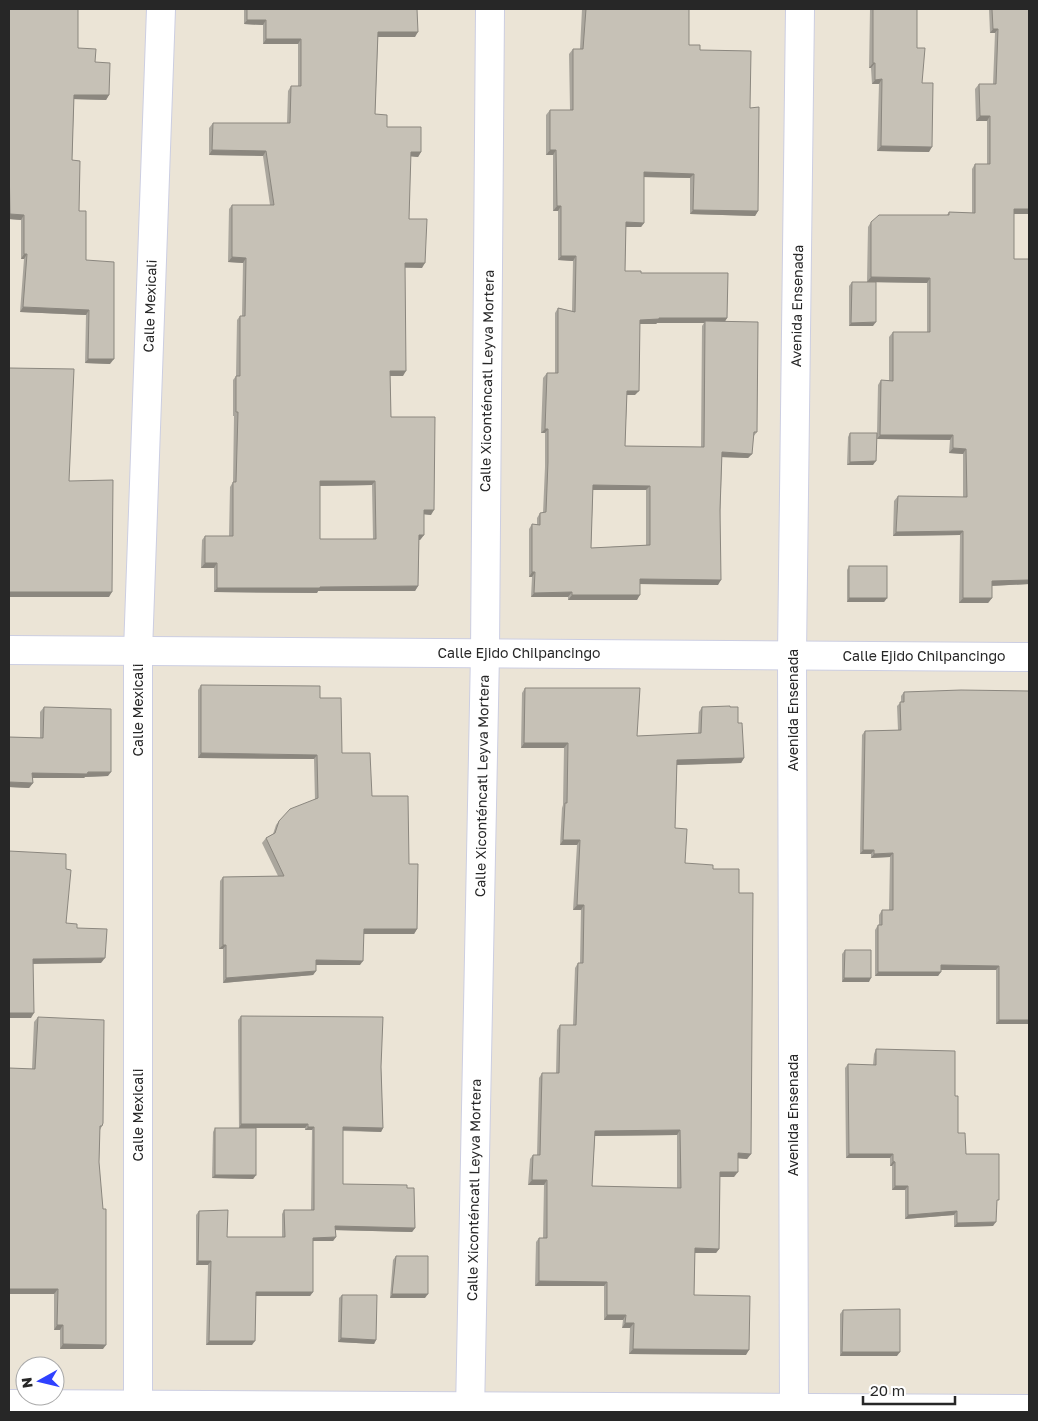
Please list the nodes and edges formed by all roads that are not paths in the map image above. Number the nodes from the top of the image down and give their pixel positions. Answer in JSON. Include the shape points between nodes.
{"nodes":[{"id":1,"x":161,"y":9,"type":"edge"},
{"id":2,"x":490,"y":9,"type":"edge"},
{"id":3,"x":800,"y":9,"type":"edge"},
{"id":4,"x":9,"y":650,"type":"edge"},
{"id":5,"x":138,"y":650,"type":"junction"},
{"id":6,"x":485,"y":653,"type":"junction"},
{"id":7,"x":792,"y":655,"type":"junction"},
{"id":8,"x":1029,"y":657,"type":"edge"},
{"id":9,"x":9,"y":1404,"type":"edge"},
{"id":10,"x":138,"y":1408,"type":"edge"},
{"id":11,"x":470,"y":1409,"type":"edge"},
{"id":12,"x":794,"y":1410,"type":"edge"},
{"id":13,"x":1029,"y":1410,"type":"edge"}],
"edges":[{"from":1,"to":5,"type":"street","name":"Calle Mexicali"},
{"from":2,"to":6,"type":"street","name":"Calle Xiconténcatl Leyva Mortera"},
{"from":3,"to":7,"type":"street","name":"Avenida Ensenada"},
{"from":4,"to":5,"type":"street","name":"Calle Ejido Chilpancingo"},
{"from":5,"to":6,"type":"street","name":"Calle Ejido Chilpancingo"},
{"from":5,"to":10,"type":"street","name":"Calle Mexicali"},
{"from":6,"to":7,"type":"street","name":"Calle Ejido Chilpancingo"},
{"from":6,"to":11,"type":"street","name":"Calle Xiconténcatl Leyva Mortera"},
{"from":7,"to":8,"type":"street","name":"Calle Ejido Chilpancingo"},
{"from":7,"to":12,"type":"street","name":"Avenida Ensenada"},
{"from":9,"to":10,"type":"street"},
{"from":10,"to":11,"type":"street"},
{"from":11,"to":12,"type":"street"},
{"from":12,"to":13,"type":"street"}]}
